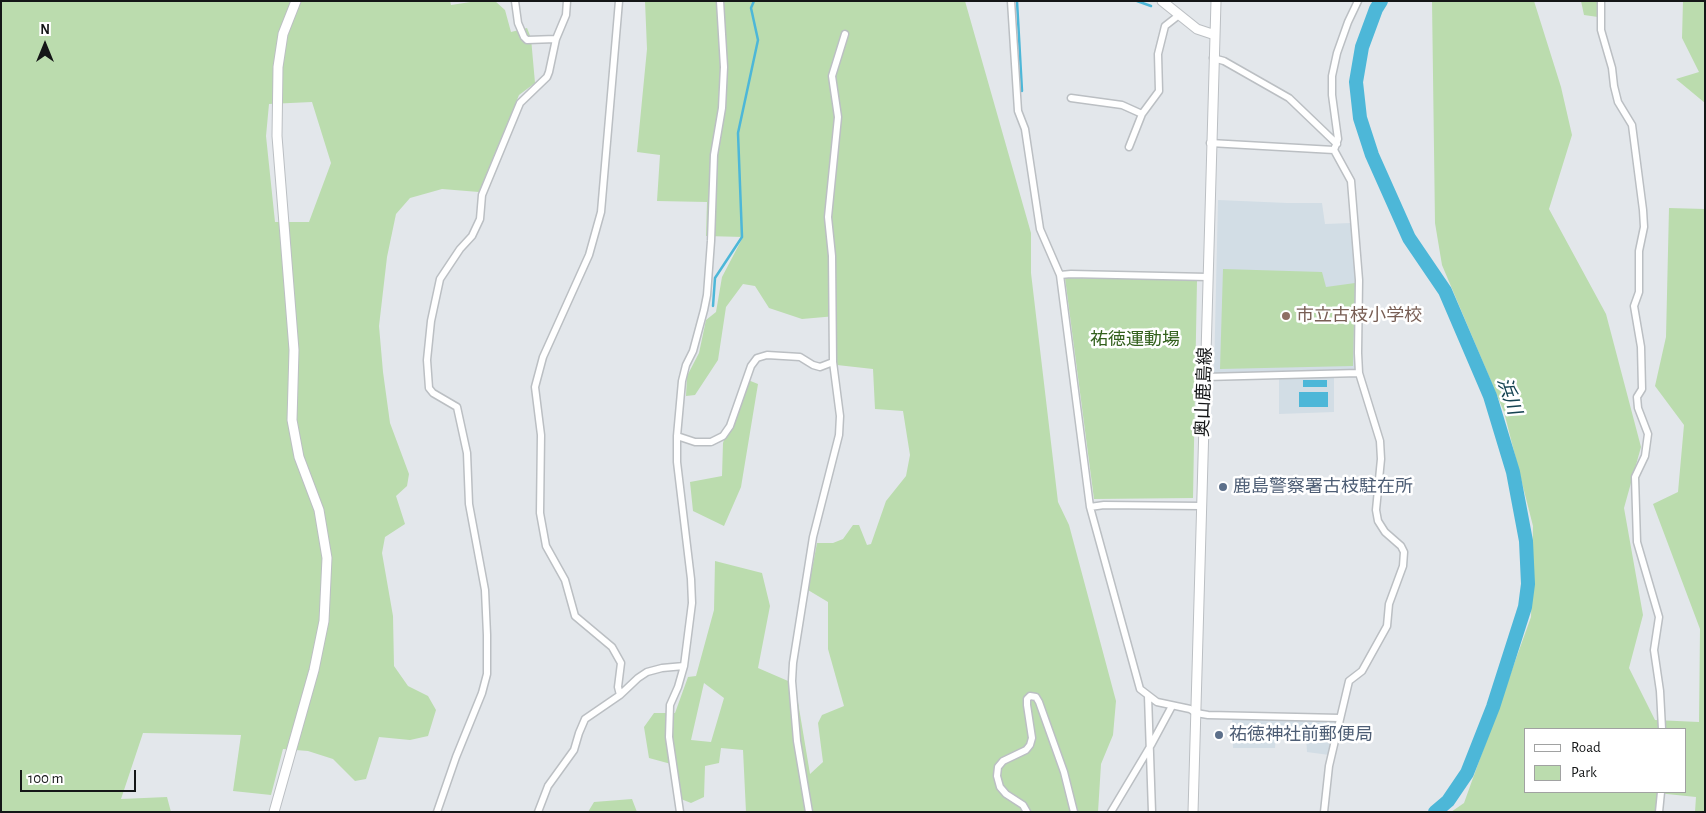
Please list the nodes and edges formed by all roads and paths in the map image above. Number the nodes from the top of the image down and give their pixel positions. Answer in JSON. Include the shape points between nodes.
{"nodes":[{"id":1,"x":296,"y":1,"type":"edge"},
{"id":2,"x":515,"y":1,"type":"edge"},
{"id":3,"x":567,"y":1,"type":"edge"},
{"id":4,"x":619,"y":1,"type":"edge"},
{"id":5,"x":720,"y":1,"type":"edge"},
{"id":6,"x":1011,"y":1,"type":"edge"},
{"id":7,"x":1162,"y":1,"type":"edge"},
{"id":8,"x":1216,"y":1,"type":"edge"},
{"id":9,"x":1358,"y":1,"type":"edge"},
{"id":10,"x":1601,"y":1,"type":"edge"},
{"id":11,"x":1179,"y":15,"type":"junction"},
{"id":12,"x":845,"y":34,"type":"dead end"},
{"id":13,"x":1215,"y":35,"type":"junction"},
{"id":14,"x":556,"y":38,"type":"junction"},
{"id":15,"x":1213,"y":58,"type":"junction"},
{"id":16,"x":1071,"y":98,"type":"dead end"},
{"id":17,"x":1142,"y":114,"type":"junction"},
{"id":18,"x":1210,"y":143,"type":"junction"},
{"id":19,"x":1129,"y":147,"type":"dead end"},
{"id":20,"x":1336,"y":147,"type":"junction"},
{"id":21,"x":1060,"y":275,"type":"junction"},
{"id":22,"x":1208,"y":277,"type":"junction"},
{"id":23,"x":833,"y":362,"type":"junction"},
{"id":24,"x":1359,"y":373,"type":"junction"},
{"id":25,"x":1205,"y":377,"type":"junction"},
{"id":26,"x":677,"y":436,"type":"junction"},
{"id":27,"x":1201,"y":506,"type":"junction"},
{"id":28,"x":1090,"y":507,"type":"junction"},
{"id":29,"x":684,"y":666,"type":"junction"},
{"id":30,"x":620,"y":695,"type":"junction"},
{"id":31,"x":1148,"y":696,"type":"junction"},
{"id":32,"x":1172,"y":706,"type":"junction"},
{"id":33,"x":1196,"y":713,"type":"junction"},
{"id":34,"x":1340,"y":718,"type":"junction"},
{"id":35,"x":1662,"y":728,"type":"edge"},
{"id":36,"x":1151,"y":745,"type":"junction"},
{"id":37,"x":1660,"y":793,"type":"edge"},
{"id":38,"x":274,"y":812,"type":"edge"},
{"id":39,"x":437,"y":812,"type":"edge"},
{"id":40,"x":538,"y":812,"type":"edge"},
{"id":41,"x":680,"y":812,"type":"edge"},
{"id":42,"x":809,"y":812,"type":"edge"},
{"id":43,"x":1027,"y":812,"type":"edge"},
{"id":44,"x":1074,"y":812,"type":"edge"},
{"id":45,"x":1111,"y":812,"type":"edge"},
{"id":46,"x":1152,"y":812,"type":"edge"},
{"id":47,"x":1193,"y":812,"type":"edge"},
{"id":48,"x":1324,"y":812,"type":"edge"},
{"id":49,"x":1659,"y":812,"type":"edge"}],
"edges":[{"from":1,"to":38,"type":"main road","via":[[283,34],[278,67],[277,136],[294,350],[292,420],[299,457],[319,510],[327,558],[324,621],[314,670]]},
{"from":2,"to":14,"type":"street","via":[[524,37],[528,40]]},
{"from":3,"to":14,"type":"street","via":[[566,15]]},
{"from":4,"to":30,"type":"street","via":[[601,212],[589,255],[543,357],[535,387],[540,435],[540,513],[546,546],[565,580],[574,616],[612,647],[621,663]]},
{"from":5,"to":26,"type":"street","via":[[724,67],[722,108],[714,155],[707,295],[682,381]]},
{"from":6,"to":21,"type":"street","via":[[1018,111],[1025,129],[1040,229]]},
{"from":7,"to":11,"type":"main road"},
{"from":8,"to":13,"type":"main road","name":"奥山鹿島線"},
{"from":9,"to":20,"type":"street","via":[[1337,53],[1332,76]]},
{"from":10,"to":35,"type":"street","via":[[1601,30],[1614,86],[1634,134],[1643,210],[1639,292],[1634,306],[1641,347],[1642,389],[1637,397],[1638,408],[1648,434],[1646,456],[1635,478],[1637,542],[1659,617],[1654,650]]},
{"from":11,"to":13,"type":"main road","via":[[1197,29]]},
{"from":11,"to":17,"type":"street","via":[[1165,26],[1158,54],[1159,91]]},
{"from":12,"to":23,"type":"street","via":[[832,76],[838,117],[828,217],[832,256]]},
{"from":13,"to":15,"type":"main road","name":"奥山鹿島線"},
{"from":14,"to":39,"type":"street","via":[[546,78],[520,103],[482,196],[480,219],[472,236],[440,279],[431,321],[427,360],[429,388],[457,407],[467,453],[468,504],[485,590],[487,635],[487,674],[482,693]]},
{"from":15,"to":18,"type":"main road","name":"奥山鹿島線"},
{"from":15,"to":20,"type":"street","via":[[1289,98]]},
{"from":16,"to":17,"type":"street","via":[[1122,105]]},
{"from":17,"to":19,"type":"street"},
{"from":18,"to":20,"type":"street"},
{"from":18,"to":22,"type":"main road","name":"奥山鹿島線"},
{"from":20,"to":24,"type":"street","via":[[1351,181],[1360,280]]},
{"from":21,"to":22,"type":"street"},
{"from":21,"to":28,"type":"street"},
{"from":22,"to":25,"type":"main road","name":"奥山鹿島線"},
{"from":23,"to":26,"type":"street","via":[[820,367],[800,357],[767,355],[757,358],[723,436],[711,442],[695,442]]},
{"from":23,"to":42,"type":"street","via":[[840,416],[839,436],[814,537],[792,680],[797,741]]},
{"from":24,"to":25,"type":"street"},
{"from":24,"to":34,"type":"street","via":[[1380,441],[1378,521],[1404,552],[1403,566],[1389,604],[1387,626],[1362,671],[1349,681]]},
{"from":25,"to":27,"type":"main road","name":"奥山鹿島線"},
{"from":26,"to":29,"type":"street","via":[[692,603]]},
{"from":27,"to":28,"type":"street"},
{"from":27,"to":33,"type":"main road","name":"奥山鹿島線"},
{"from":28,"to":31,"type":"street","via":[[1140,689]]},
{"from":29,"to":30,"type":"street","via":[[647,672]]},
{"from":29,"to":41,"type":"street","via":[[670,705],[669,737]]},
{"from":30,"to":40,"type":"street","via":[[586,719],[574,750],[548,786]]},
{"from":31,"to":32,"type":"street"},
{"from":31,"to":36,"type":"street"},
{"from":32,"to":33,"type":"street"},
{"from":32,"to":36,"type":"street"},
{"from":33,"to":34,"type":"street"},
{"from":33,"to":47,"type":"main road","name":"奥山鹿島線"},
{"from":34,"to":48,"type":"street","via":[[1329,766]]},
{"from":36,"to":45,"type":"street"},
{"from":36,"to":46,"type":"street"},
{"from":37,"to":49,"type":"street"},
{"from":43,"to":44,"type":"street","via":[[1000,787],[997,776],[1003,761],[1030,745],[1032,738],[1027,704],[1030,696],[1039,702],[1064,772]]}]}
